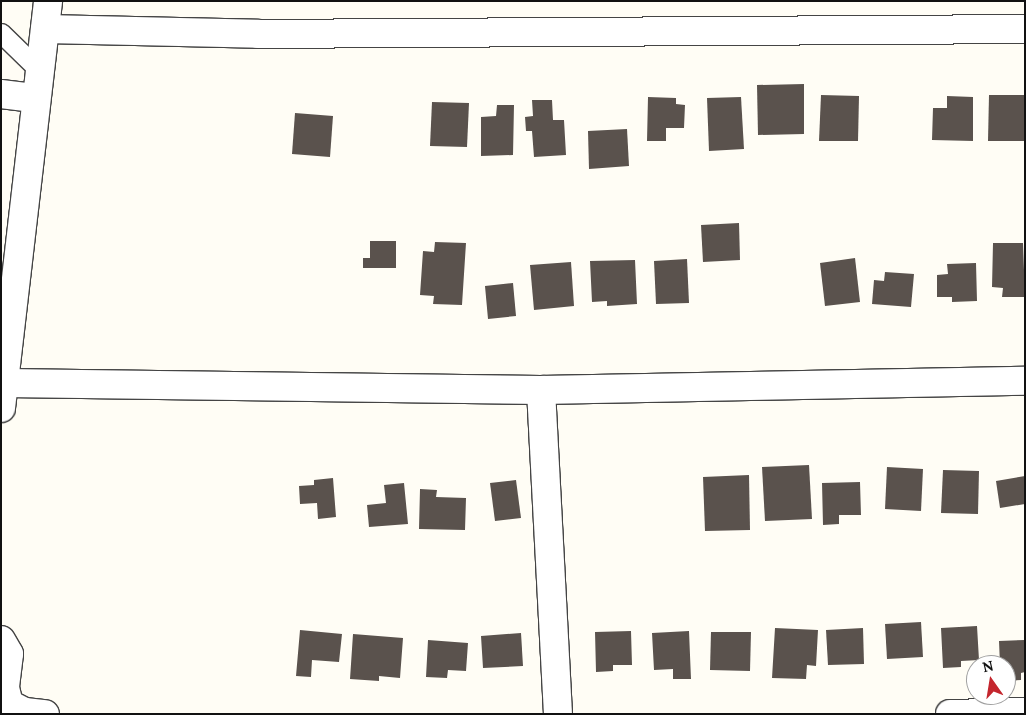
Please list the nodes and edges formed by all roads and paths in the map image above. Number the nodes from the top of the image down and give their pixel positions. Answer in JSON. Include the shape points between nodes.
{"nodes":[{"id":1,"x":48,"y":1,"type":"edge"},
{"id":2,"x":45,"y":28,"type":"junction"},
{"id":3,"x":1025,"y":29,"type":"edge"},
{"id":4,"x":1,"y":33,"type":"edge"},
{"id":5,"x":39,"y":70,"type":"junction"},
{"id":6,"x":1,"y":94,"type":"edge"},
{"id":7,"x":36,"y":98,"type":"junction"},
{"id":8,"x":1025,"y":381,"type":"edge"},
{"id":9,"x":541,"y":390,"type":"junction"},
{"id":10,"x":3,"y":396,"type":"edge"},
{"id":11,"x":1,"y":640,"type":"edge"},
{"id":12,"x":1025,"y":712,"type":"edge"},
{"id":13,"x":45,"y":714,"type":"edge"},
{"id":14,"x":558,"y":714,"type":"edge"},
{"id":15,"x":950,"y":714,"type":"edge"}],
"edges":[{"from":1,"to":2,"type":"street"},
{"from":2,"to":3,"type":"street","via":[[258,34]]},
{"from":2,"to":5,"type":"street"},
{"from":4,"to":5,"type":"lane"},
{"from":5,"to":7,"type":"street"},
{"from":6,"to":7,"type":"street"},
{"from":7,"to":10,"type":"street"},
{"from":8,"to":9,"type":"street"},
{"from":9,"to":10,"type":"street"},
{"from":9,"to":14,"type":"street"},
{"from":11,"to":13,"type":"street","via":[[8,654],[5,688],[9,704],[25,712]]},
{"from":12,"to":15,"type":"street"}]}
